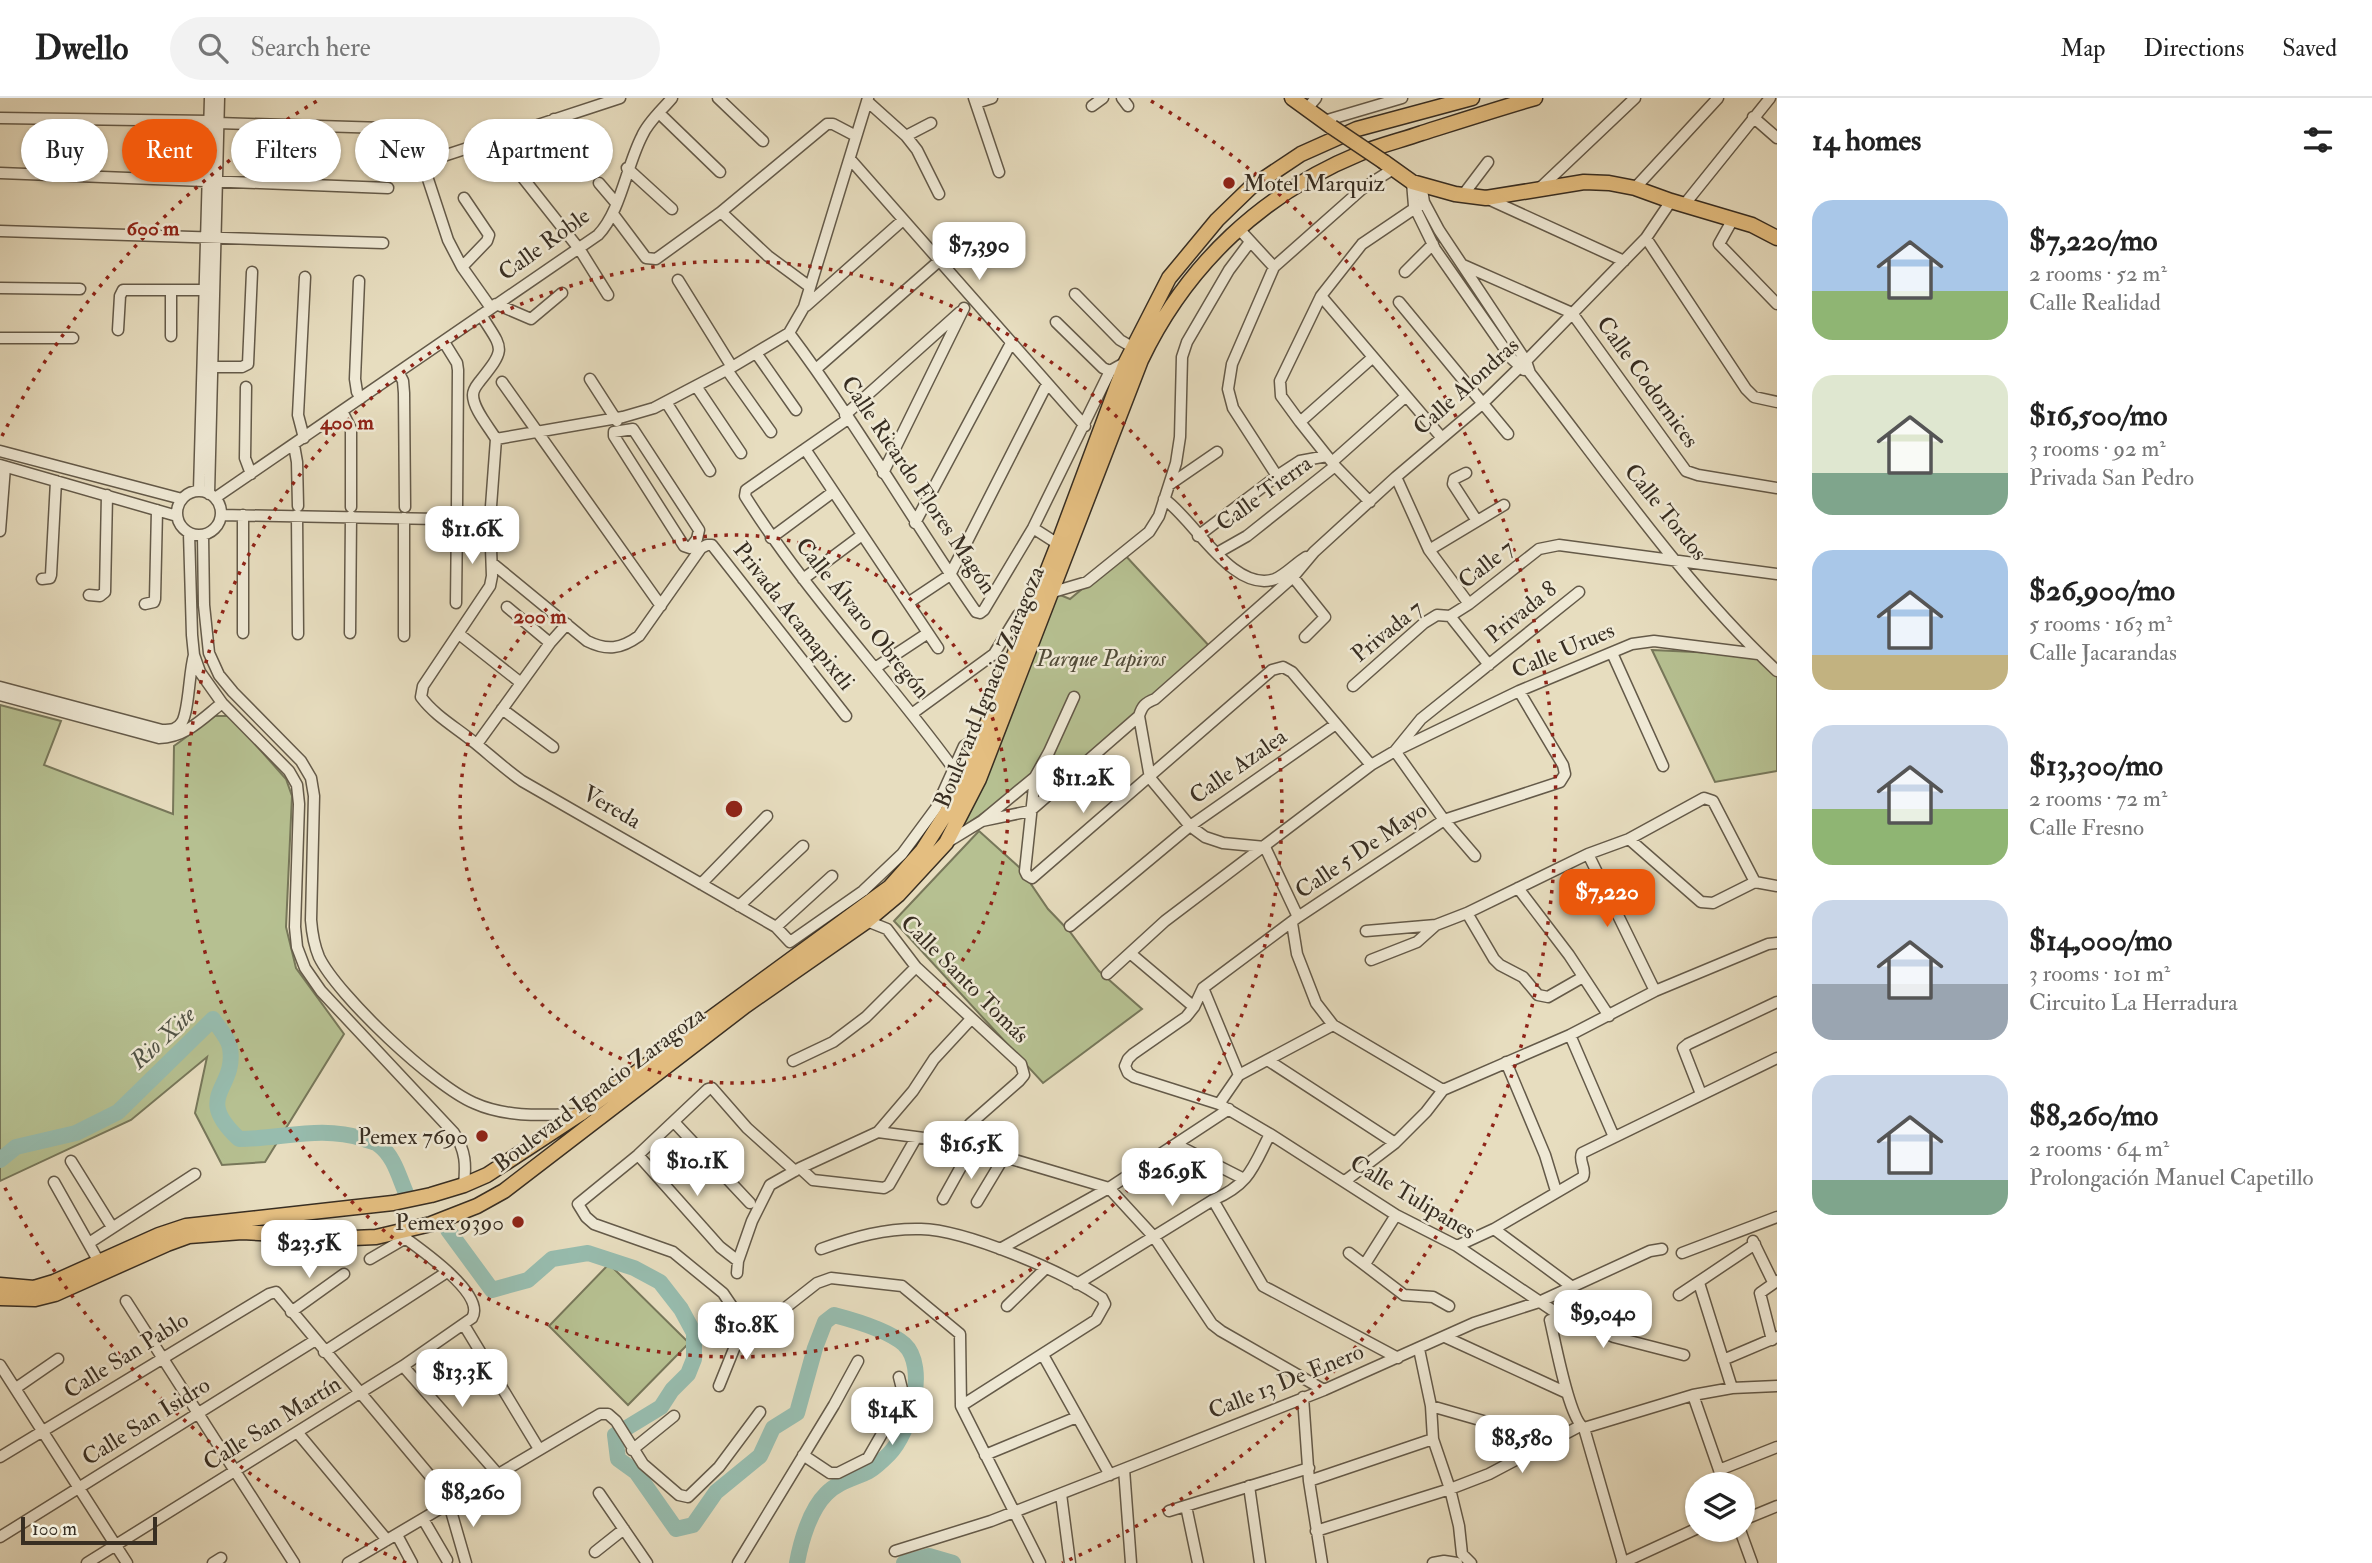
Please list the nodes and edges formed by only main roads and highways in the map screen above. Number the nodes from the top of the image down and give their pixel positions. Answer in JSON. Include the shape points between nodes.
{"nodes":[{"id":1,"x":1292,"y":98,"type":"edge"},
{"id":2,"x":1472,"y":98,"type":"edge"},
{"id":3,"x":1535,"y":98,"type":"edge"},
{"id":4,"x":1777,"y":238,"type":"edge"},
{"id":5,"x":1169,"y":278,"type":"junction"},
{"id":6,"x":1183,"y":288,"type":"junction"},
{"id":7,"x":299,"y":1213,"type":"junction"},
{"id":8,"x":302,"y":1236,"type":"junction"},
{"id":9,"x":0,"y":1285,"type":"edge"},
{"id":10,"x":0,"y":1298,"type":"edge"}],
"edges":[{"from":1,"to":4,"type":"main road","bridge":true,"via":[[1417,183],[1486,198],[1584,182],[1609,183],[1752,225]]},
{"from":2,"to":5,"type":"main road","name":"Boulevard Ignacio Zaragoza","via":[[1357,129],[1301,154],[1250,188]]},
{"from":3,"to":6,"type":"main road","name":"Boulevard Ignacio Zaragoza","via":[[1362,153],[1302,182],[1238,228]]},
{"from":5,"to":6,"type":"main road"},
{"from":5,"to":7,"type":"main road","name":"Boulevard Ignacio Zaragoza","via":[[1132,347],[985,733],[949,809],[922,851],[890,887],[504,1165],[464,1185],[393,1203]]},
{"from":6,"to":8,"type":"main road","name":"Boulevard Ignacio Zaragoza","via":[[1141,360],[979,779],[946,843],[920,874],[867,921],[746,1006],[504,1191],[402,1236]]},
{"from":7,"to":8,"type":"main road"},
{"from":7,"to":9,"type":"main road","name":"Boulevard Ignacio Zaragoza","via":[[186,1226],[54,1282],[34,1288]]},
{"from":8,"to":10,"type":"main road","name":"Boulevard Ignacio Zaragoza","via":[[242,1232],[189,1236],[55,1294],[35,1299]]}]}
